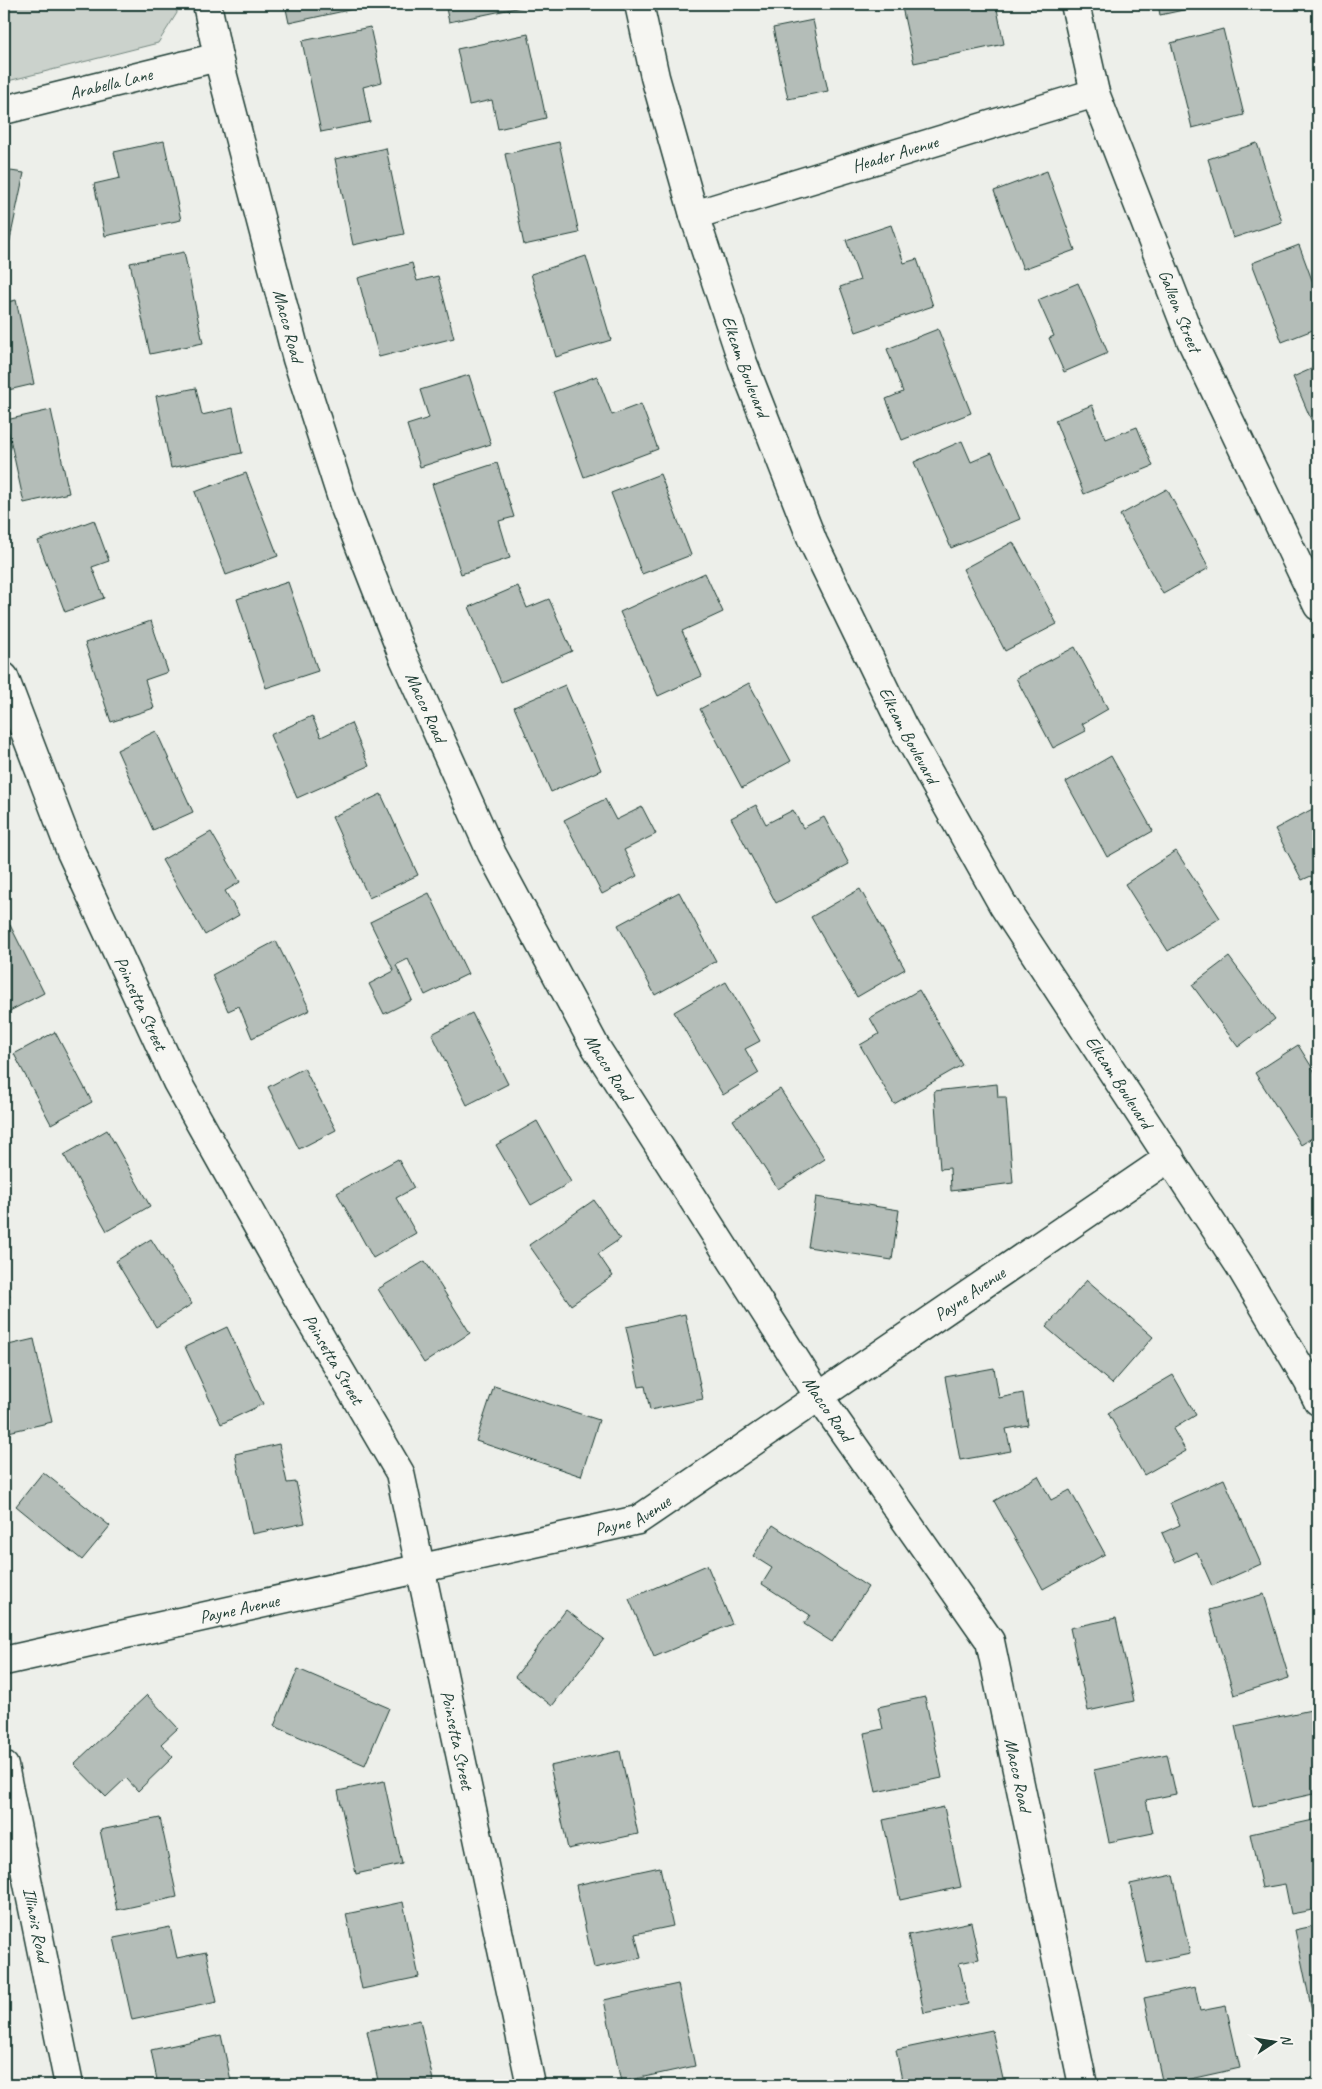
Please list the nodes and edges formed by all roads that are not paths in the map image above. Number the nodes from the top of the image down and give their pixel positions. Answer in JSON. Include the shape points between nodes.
{"nodes":[{"id":1,"x":207,"y":4,"type":"edge"},
{"id":2,"x":639,"y":4,"type":"edge"},
{"id":3,"x":1075,"y":4,"type":"edge"},
{"id":4,"x":218,"y":57,"type":"junction"},
{"id":5,"x":1095,"y":92,"type":"junction"},
{"id":6,"x":4,"y":110,"type":"edge"},
{"id":7,"x":694,"y":215,"type":"junction"},
{"id":8,"x":1318,"y":606,"type":"edge"},
{"id":9,"x":4,"y":676,"type":"edge"},
{"id":10,"x":1170,"y":1157,"type":"junction"},
{"id":11,"x":820,"y":1398,"type":"junction"},
{"id":12,"x":1318,"y":1401,"type":"edge"},
{"id":13,"x":420,"y":1569,"type":"junction"},
{"id":14,"x":4,"y":1661,"type":"edge"},
{"id":15,"x":4,"y":1766,"type":"edge"},
{"id":16,"x":69,"y":2085,"type":"edge"},
{"id":17,"x":531,"y":2085,"type":"edge"},
{"id":18,"x":1084,"y":2085,"type":"edge"}],
"edges":[{"from":1,"to":4,"type":"street","name":"Macco Road"},
{"from":2,"to":7,"type":"street","name":"Elkcam Boulevard","via":[[654,77]]},
{"from":3,"to":5,"type":"street","name":"Galleon Street"},
{"from":4,"to":6,"type":"street","name":"Arabella Lane"},
{"from":4,"to":11,"type":"street","name":"Macco Road","via":[[297,359],[345,508],[407,665],[492,854],[595,1046]]},
{"from":5,"to":7,"type":"street","name":"Header Avenue"},
{"from":5,"to":8,"type":"street","name":"Galleon Street","via":[[1191,340]]},
{"from":7,"to":10,"type":"street","name":"Elkcam Boulevard","via":[[743,363],[813,542],[902,725],[1003,905]]},
{"from":9,"to":13,"type":"street","name":"Poinsetta Street","via":[[72,852],[178,1082],[304,1309],[400,1473]]},
{"from":10,"to":11,"type":"street","name":"Payne Avenue"},
{"from":10,"to":12,"type":"street","name":"Elkcam Boulevard","via":[[1240,1266]]},
{"from":11,"to":13,"type":"street","name":"Payne Avenue","via":[[638,1520]]},
{"from":11,"to":18,"type":"street","name":"Macco Road","via":[[990,1641]]},
{"from":13,"to":14,"type":"street","name":"Payne Avenue"},
{"from":13,"to":17,"type":"street","name":"Poinsetta Street"},
{"from":15,"to":16,"type":"street","name":"Illinois Road"}]}
